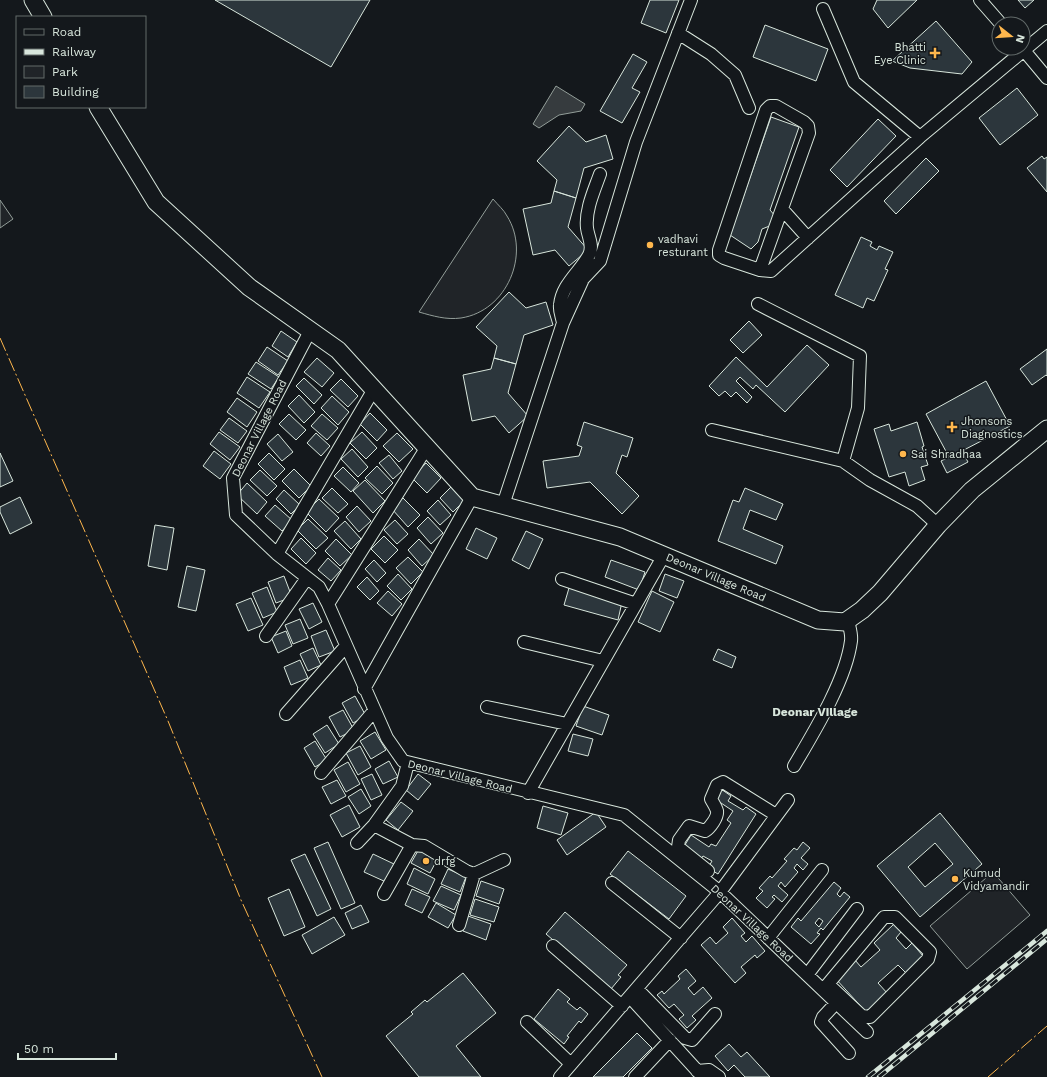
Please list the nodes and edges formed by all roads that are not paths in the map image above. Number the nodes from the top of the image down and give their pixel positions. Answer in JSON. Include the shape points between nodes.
{"nodes":[{"id":1,"x":33,"y":0,"type":"edge"},
{"id":2,"x":691,"y":0,"type":"edge"},
{"id":3,"x":980,"y":0,"type":"edge"},
{"id":4,"x":823,"y":9,"type":"dead end"},
{"id":5,"x":42,"y":16,"type":"edge"},
{"id":6,"x":994,"y":16,"type":"edge"},
{"id":7,"x":1047,"y":31,"type":"edge"},
{"id":8,"x":678,"y":33,"type":"junction"},
{"id":9,"x":1031,"y":43,"type":"edge"},
{"id":10,"x":1015,"y":56,"type":"edge"},
{"id":11,"x":1029,"y":56,"type":"edge"},
{"id":12,"x":1047,"y":78,"type":"edge"},
{"id":13,"x":99,"y":108,"type":"edge"},
{"id":14,"x":749,"y":108,"type":"dead end"},
{"id":15,"x":920,"y":137,"type":"junction"},
{"id":16,"x":600,"y":174,"type":"dead end"},
{"id":17,"x":782,"y":209,"type":"junction"},
{"id":18,"x":808,"y":238,"type":"junction"},
{"id":19,"x":760,"y":270,"type":"junction"},
{"id":20,"x":758,"y":304,"type":"dead end"},
{"id":21,"x":563,"y":323,"type":"junction"},
{"id":22,"x":310,"y":331,"type":"junction"},
{"id":23,"x":374,"y":389,"type":"junction"},
{"id":24,"x":1047,"y":429,"type":"edge"},
{"id":25,"x":712,"y":430,"type":"dead end"},
{"id":26,"x":427,"y":447,"type":"junction"},
{"id":27,"x":843,"y":461,"type":"junction"},
{"id":28,"x":472,"y":497,"type":"junction"},
{"id":29,"x":503,"y":506,"type":"junction"},
{"id":30,"x":938,"y":525,"type":"junction"},
{"id":31,"x":277,"y":554,"type":"junction"},
{"id":32,"x":664,"y":555,"type":"junction"},
{"id":33,"x":308,"y":578,"type":"junction"},
{"id":34,"x":562,"y":579,"type":"dead end"},
{"id":35,"x":328,"y":604,"type":"junction"},
{"id":36,"x":636,"y":604,"type":"junction"},
{"id":37,"x":848,"y":620,"type":"junction"},
{"id":38,"x":266,"y":636,"type":"dead end"},
{"id":39,"x":524,"y":642,"type":"dead end"},
{"id":40,"x":346,"y":646,"type":"junction"},
{"id":41,"x":603,"y":661,"type":"junction"},
{"id":42,"x":364,"y":689,"type":"junction"},
{"id":43,"x":487,"y":707,"type":"dead end"},
{"id":44,"x":374,"y":711,"type":"junction"},
{"id":45,"x":286,"y":714,"type":"dead end"},
{"id":46,"x":567,"y":724,"type":"junction"},
{"id":47,"x":408,"y":763,"type":"junction"},
{"id":48,"x":794,"y":766,"type":"dead end"},
{"id":49,"x":321,"y":773,"type":"dead end"},
{"id":50,"x":528,"y":793,"type":"junction"},
{"id":51,"x":788,"y":800,"type":"dead end"},
{"id":52,"x":776,"y":815,"type":"junction"},
{"id":53,"x":374,"y":826,"type":"junction"},
{"id":54,"x":357,"y":843,"type":"dead end"},
{"id":55,"x":412,"y":845,"type":"junction"},
{"id":56,"x":504,"y":860,"type":"dead end"},
{"id":57,"x":822,"y":870,"type":"dead end"},
{"id":58,"x":708,"y":871,"type":"dead end"},
{"id":59,"x":474,"y":874,"type":"junction"},
{"id":60,"x":612,"y":883,"type":"dead end"},
{"id":61,"x":720,"y":892,"type":"junction"},
{"id":62,"x":384,"y":894,"type":"dead end"},
{"id":63,"x":857,"y":909,"type":"dead end"},
{"id":64,"x":459,"y":925,"type":"dead end"},
{"id":65,"x":681,"y":938,"type":"junction"},
{"id":66,"x":768,"y":938,"type":"junction"},
{"id":67,"x":553,"y":946,"type":"dead end"},
{"id":68,"x":807,"y":975,"type":"junction"},
{"id":69,"x":826,"y":987,"type":"junction"},
{"id":70,"x":630,"y":997,"type":"junction"},
{"id":71,"x":836,"y":1003,"type":"junction"},
{"id":72,"x":715,"y":1014,"type":"dead end"},
{"id":73,"x":527,"y":1022,"type":"dead end"},
{"id":74,"x":867,"y":1032,"type":"dead end"},
{"id":75,"x":670,"y":1040,"type":"junction"},
{"id":76,"x":850,"y":1053,"type":"dead end"},
{"id":77,"x":571,"y":1064,"type":"junction"},
{"id":78,"x":700,"y":1074,"type":"edge"},
{"id":79,"x":560,"y":1077,"type":"edge"},
{"id":80,"x":635,"y":1077,"type":"edge"},
{"id":81,"x":719,"y":1077,"type":"edge"}],
"edges":[{"from":1,"to":5,"type":"main road"},
{"from":2,"to":8,"type":"street"},
{"from":3,"to":6,"type":"street"},
{"from":4,"to":15,"type":"street","via":[[854,82]]},
{"from":7,"to":9,"type":"street"},
{"from":8,"to":14,"type":"street","via":[[711,54],[735,75]]},
{"from":8,"to":21,"type":"street","via":[[636,142],[600,261],[583,279]]},
{"from":10,"to":15,"type":"street"},
{"from":11,"to":12,"type":"street"},
{"from":13,"to":22,"type":"main road","via":[[156,202],[249,287]]},
{"from":15,"to":18,"type":"street"},
{"from":16,"to":21,"type":"street","via":[[588,211],[590,254],[569,281],[563,295],[560,305]]},
{"from":17,"to":18,"type":"street"},
{"from":17,"to":19,"type":"street"},
{"from":17,"to":19,"type":"street","via":[[809,133],[804,122],[776,106],[770,106],[766,110],[719,250],[719,255],[724,258]]},
{"from":18,"to":19,"type":"street","via":[[771,271]]},
{"from":20,"to":27,"type":"street","via":[[860,356],[858,408]]},
{"from":21,"to":29,"type":"street"},
{"from":22,"to":23,"type":"main road","via":[[338,350]]},
{"from":22,"to":31,"type":"street","name":"Deonar Village Road","via":[[233,478],[236,515]]},
{"from":23,"to":26,"type":"main road"},
{"from":23,"to":31,"type":"street"},
{"from":24,"to":30,"type":"main road","via":[[972,490]]},
{"from":25,"to":27,"type":"street"},
{"from":26,"to":28,"type":"main road"},
{"from":26,"to":35,"type":"street"},
{"from":27,"to":30,"type":"street","via":[[870,480],[917,506]]},
{"from":28,"to":29,"type":"main road","name":"Deonar Village Road"},
{"from":28,"to":42,"type":"street"},
{"from":29,"to":32,"type":"main road","name":"Deonar Village Road","via":[[620,537]]},
{"from":30,"to":37,"type":"main road","via":[[880,593]]},
{"from":31,"to":33,"type":"street","name":"Deonar Village Road"},
{"from":32,"to":36,"type":"street"},
{"from":32,"to":37,"type":"main road","name":"Deonar Village Road","via":[[818,620]]},
{"from":33,"to":35,"type":"street","name":"Deonar Village Road","via":[[319,587]]},
{"from":33,"to":38,"type":"street"},
{"from":34,"to":36,"type":"street"},
{"from":35,"to":40,"type":"street","name":"Deonar Village Road"},
{"from":36,"to":41,"type":"street"},
{"from":37,"to":48,"type":"street","via":[[852,640],[845,666],[821,721]]},
{"from":39,"to":41,"type":"street"},
{"from":40,"to":42,"type":"street","name":"Deonar Village Road"},
{"from":40,"to":45,"type":"street"},
{"from":41,"to":46,"type":"street"},
{"from":42,"to":44,"type":"street","name":"Deonar Village Road"},
{"from":43,"to":46,"type":"street"},
{"from":44,"to":47,"type":"street","name":"Deonar Village Road","via":[[386,738],[402,761]]},
{"from":44,"to":49,"type":"street"},
{"from":46,"to":50,"type":"street"},
{"from":47,"to":50,"type":"street","name":"Deonar Village Road"},
{"from":47,"to":53,"type":"street","via":[[402,786]]},
{"from":50,"to":61,"type":"street","name":"Deonar Village Road","via":[[624,815]]},
{"from":51,"to":52,"type":"street"},
{"from":52,"to":58,"type":"street","via":[[723,782],[717,784],[711,799],[717,815],[709,829],[705,831],[689,826],[679,840],[678,847]]},
{"from":52,"to":61,"type":"street"},
{"from":53,"to":54,"type":"street"},
{"from":53,"to":55,"type":"street"},
{"from":55,"to":59,"type":"street","via":[[424,846]]},
{"from":55,"to":62,"type":"street"},
{"from":56,"to":59,"type":"street"},
{"from":57,"to":66,"type":"street"},
{"from":59,"to":64,"type":"street"},
{"from":60,"to":65,"type":"street"},
{"from":61,"to":65,"type":"street"},
{"from":61,"to":66,"type":"street","name":"Deonar Village Road"},
{"from":63,"to":68,"type":"street"},
{"from":65,"to":70,"type":"street"},
{"from":66,"to":68,"type":"street","name":"Deonar Village Road"},
{"from":67,"to":70,"type":"street"},
{"from":68,"to":69,"type":"street","name":"Deonar Village Road"},
{"from":69,"to":69,"type":"street","via":[[884,917],[895,917],[930,952],[928,959],[870,1017],[862,1016]]},
{"from":69,"to":71,"type":"street","name":"Deonar Village Road"},
{"from":70,"to":72,"type":"street","via":[[685,1038],[692,1040]]},
{"from":70,"to":75,"type":"street"},
{"from":70,"to":77,"type":"street"},
{"from":71,"to":74,"type":"street","name":"Deonar Village Road"},
{"from":71,"to":76,"type":"street","via":[[821,1022]]},
{"from":73,"to":77,"type":"street"},
{"from":75,"to":78,"type":"street"},
{"from":75,"to":80,"type":"street"},
{"from":77,"to":79,"type":"street"},
{"from":78,"to":81,"type":"street","via":[[709,1070]]}]}
